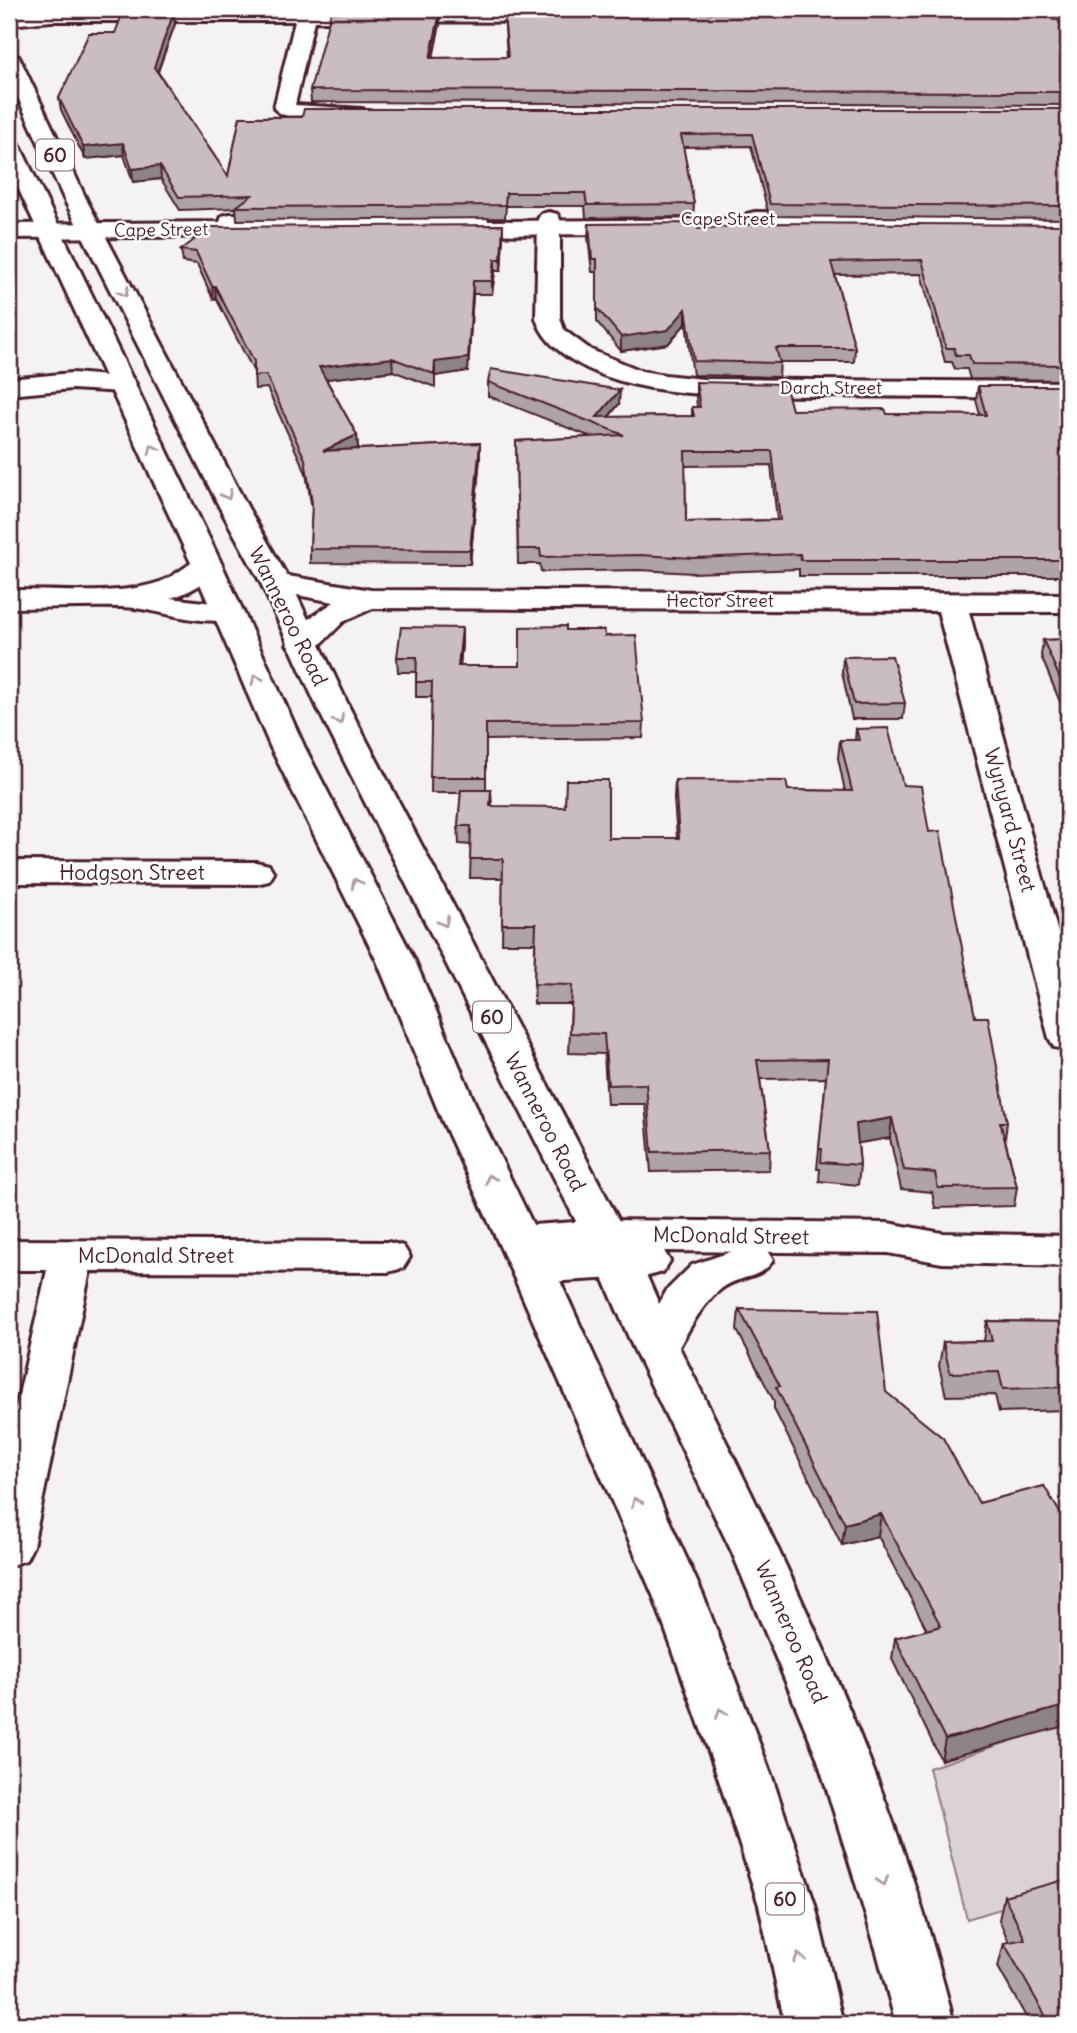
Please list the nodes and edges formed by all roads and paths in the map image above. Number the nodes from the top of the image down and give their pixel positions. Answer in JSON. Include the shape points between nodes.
{"nodes":[{"id":1,"x":306,"y":15,"type":"junction"},
{"id":2,"x":84,"y":16,"type":"junction"},
{"id":3,"x":580,"y":16,"type":"edge"},
{"id":4,"x":985,"y":17,"type":"edge"},
{"id":5,"x":1068,"y":17,"type":"edge"},
{"id":6,"x":9,"y":19,"type":"edge"},
{"id":7,"x":9,"y":26,"type":"edge"},
{"id":8,"x":9,"y":57,"type":"edge"},
{"id":9,"x":9,"y":75,"type":"edge"},
{"id":10,"x":9,"y":95,"type":"edge"},
{"id":11,"x":380,"y":113,"type":"edge"},
{"id":12,"x":16,"y":129,"type":"edge"},
{"id":13,"x":23,"y":187,"type":"edge"},
{"id":14,"x":9,"y":211,"type":"edge"},
{"id":15,"x":9,"y":221,"type":"edge"},
{"id":16,"x":1068,"y":222,"type":"edge"},
{"id":17,"x":549,"y":223,"type":"junction"},
{"id":18,"x":46,"y":226,"type":"junction"},
{"id":19,"x":1068,"y":228,"type":"edge"},
{"id":20,"x":9,"y":230,"type":"edge"},
{"id":21,"x":96,"y":237,"type":"junction"},
{"id":22,"x":108,"y":351,"type":"junction"},
{"id":23,"x":9,"y":384,"type":"edge"},
{"id":24,"x":123,"y":384,"type":"junction"},
{"id":25,"x":1068,"y":390,"type":"edge"},
{"id":26,"x":207,"y":565,"type":"junction"},
{"id":27,"x":275,"y":583,"type":"junction"},
{"id":28,"x":121,"y":598,"type":"junction"},
{"id":29,"x":371,"y":599,"type":"junction"},
{"id":30,"x":9,"y":600,"type":"edge"},
{"id":31,"x":951,"y":603,"type":"junction"},
{"id":32,"x":1068,"y":603,"type":"edge"},
{"id":33,"x":227,"y":612,"type":"junction"},
{"id":34,"x":303,"y":644,"type":"junction"},
{"id":35,"x":9,"y":872,"type":"edge"},
{"id":36,"x":256,"y":873,"type":"dead end"},
{"id":37,"x":1068,"y":1038,"type":"edge"},
{"id":38,"x":610,"y":1248,"type":"junction"},
{"id":39,"x":942,"y":1248,"type":"junction"},
{"id":40,"x":1068,"y":1251,"type":"edge"},
{"id":41,"x":9,"y":1255,"type":"edge"},
{"id":42,"x":72,"y":1255,"type":"junction"},
{"id":43,"x":526,"y":1255,"type":"junction"},
{"id":44,"x":388,"y":1257,"type":"dead end"},
{"id":45,"x":751,"y":1260,"type":"junction"},
{"id":46,"x":656,"y":1347,"type":"junction"},
{"id":47,"x":9,"y":1546,"type":"edge"},
{"id":48,"x":814,"y":2024,"type":"edge"},
{"id":49,"x":925,"y":2024,"type":"edge"}],
"edges":[{"from":1,"to":2,"type":"main road"},
{"from":1,"to":3,"type":"main road"},
{"from":1,"to":11,"type":"main road","via":[[284,108],[297,113]]},
{"from":2,"to":6,"type":"main road"},
{"from":2,"to":7,"type":"main road"},
{"from":4,"to":5,"type":"main road"},
{"from":8,"to":12,"type":"main road","name":"Wanneroo Road","number":"60"},
{"from":9,"to":10,"type":"main road"},
{"from":12,"to":13,"type":"main road","name":"Wanneroo Road","number":"60"},
{"from":12,"to":21,"type":"main road","name":"Wanneroo Road","number":"60"},
{"from":13,"to":14,"type":"main road"},
{"from":13,"to":18,"type":"main road","name":"Wanneroo Road","number":"60"},
{"from":15,"to":18,"type":"main road","name":"Cape Street"},
{"from":16,"to":17,"type":"main road","name":"Cape Street"},
{"from":17,"to":19,"type":"main road","name":"Cape Street"},
{"from":17,"to":21,"type":"main road","name":"Cape Street"},
{"from":17,"to":21,"type":"main road","name":"Cape Street","via":[[175,230],[125,243]]},
{"from":17,"to":25,"type":"main road","name":"Darch Street","via":[[548,318],[552,332],[582,355],[635,377],[703,387]]},
{"from":18,"to":20,"type":"main road","name":"Cape Street"},
{"from":18,"to":21,"type":"main road","name":"Cape Street"},
{"from":18,"to":22,"type":"main road","name":"Wanneroo Road","number":"60"},
{"from":21,"to":27,"type":"main road","name":"Wanneroo Road","number":"60","one_way":true},
{"from":22,"to":23,"type":"main road","via":[[70,368]]},
{"from":22,"to":24,"type":"main road","name":"Wanneroo Road","number":"60"},
{"from":23,"to":24,"type":"main road"},
{"from":26,"to":24,"type":"main road","name":"Wanneroo Road","number":"60","one_way":true},
{"from":26,"to":28,"type":"main road","via":[[170,589]]},
{"from":26,"to":33,"type":"main road","name":"Wanneroo Road","number":"60"},
{"from":27,"to":29,"type":"main road","name":"Hector Street"},
{"from":27,"to":34,"type":"main road","name":"Wanneroo Road","number":"60"},
{"from":28,"to":30,"type":"main road"},
{"from":28,"to":33,"type":"main road"},
{"from":29,"to":31,"type":"main road","name":"Hector Street"},
{"from":29,"to":34,"type":"main road","name":"Hector Street","via":[[326,617]]},
{"from":31,"to":32,"type":"main road","name":"Hector Street"},
{"from":31,"to":37,"type":"main road","name":"Wynyard Street"},
{"from":43,"to":33,"type":"main road","name":"Wanneroo Road","number":"60","one_way":true,"via":[[396,961],[288,748]]},
{"from":34,"to":38,"type":"main road","name":"Wanneroo Road","number":"60","one_way":true},
{"from":35,"to":36,"type":"main road","name":"Hodgson Street"},
{"from":38,"to":39,"type":"main road","name":"McDonald Street","via":[[888,1238]]},
{"from":38,"to":43,"type":"main road","name":"McDonald Street"},
{"from":38,"to":45,"type":"main road","name":"McDonald Street"},
{"from":38,"to":46,"type":"main road","name":"Wanneroo Road","number":"60"},
{"from":39,"to":40,"type":"main road","name":"McDonald Street"},
{"from":39,"to":45,"type":"main road","name":"McDonald Street","via":[[892,1261]]},
{"from":41,"to":42,"type":"main road","name":"McDonald Street"},
{"from":42,"to":44,"type":"main road","name":"McDonald Street"},
{"from":42,"to":47,"type":"main road"},
{"from":48,"to":43,"type":"main road","name":"Wanneroo Road","number":"60","one_way":true,"via":[[787,1905],[678,1595]]},
{"from":45,"to":46,"type":"main road","via":[[707,1276],[683,1301]]},
{"from":46,"to":49,"type":"main road","name":"Wanneroo Road","number":"60","one_way":true,"via":[[757,1552],[844,1757]]}]}
